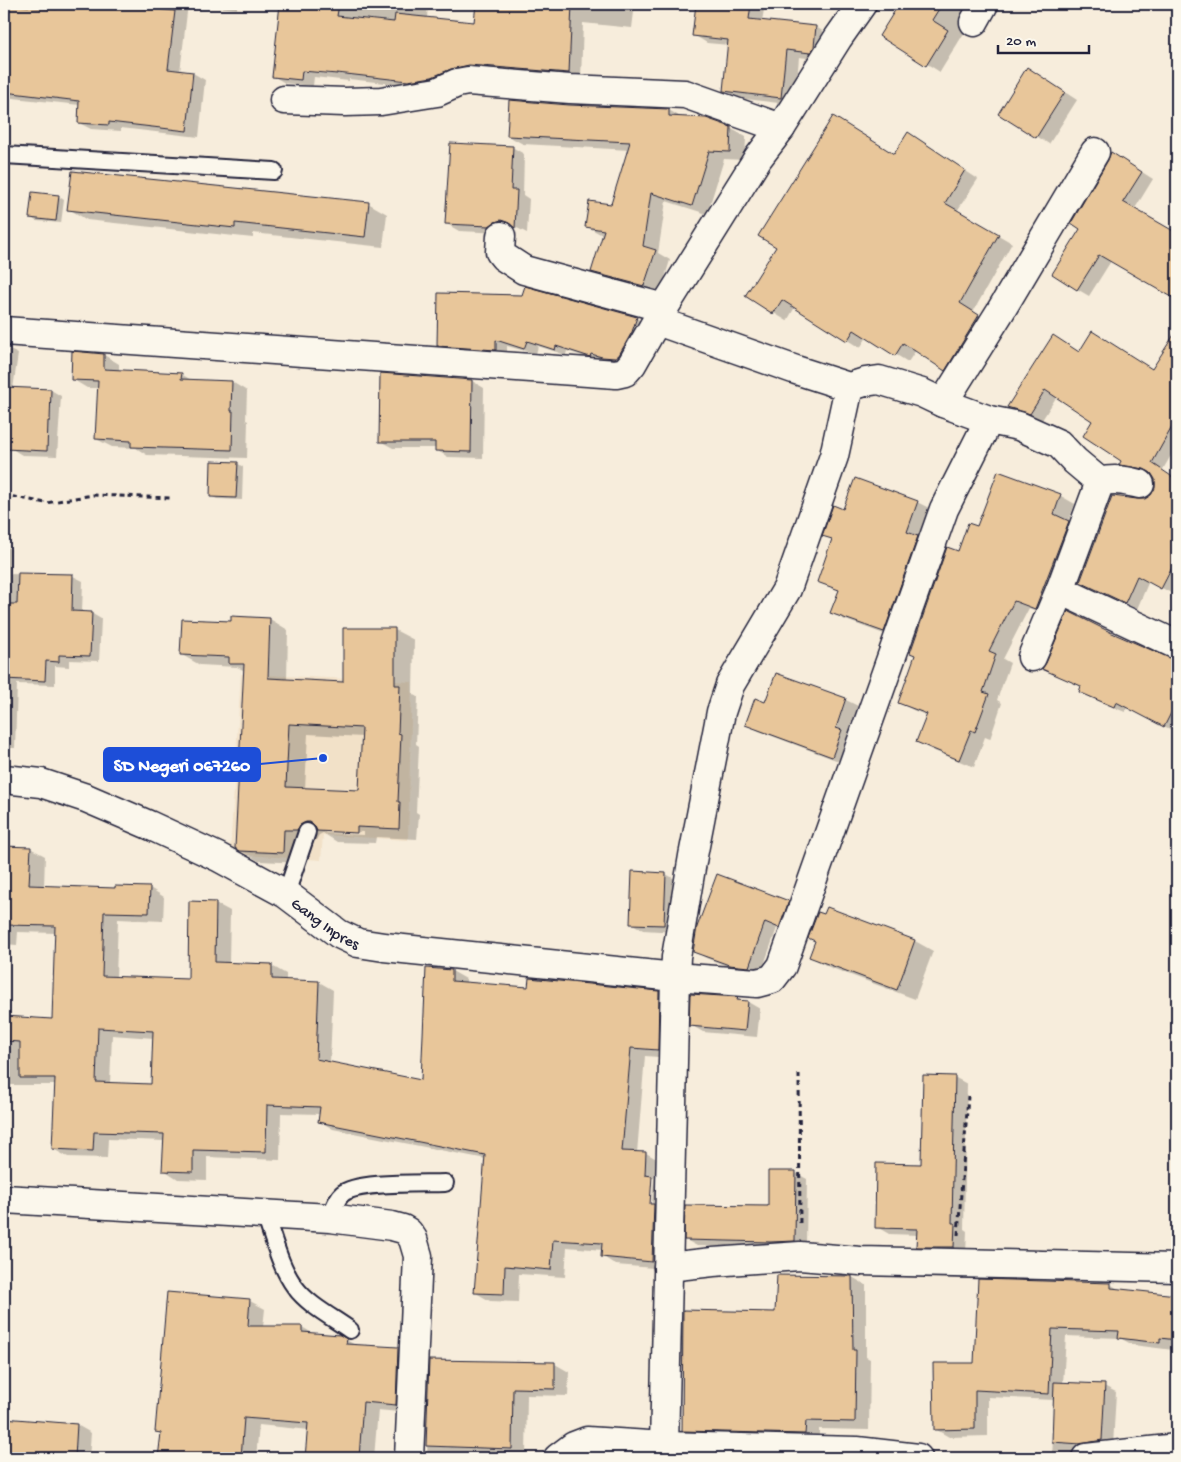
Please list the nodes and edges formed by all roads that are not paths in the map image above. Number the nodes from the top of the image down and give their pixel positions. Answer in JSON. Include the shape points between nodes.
{"nodes":[{"id":1,"x":862,"y":4,"type":"edge"},
{"id":2,"x":284,"y":100,"type":"dead end"},
{"id":3,"x":781,"y":128,"type":"junction"},
{"id":4,"x":1095,"y":152,"type":"dead end"},
{"id":5,"x":4,"y":154,"type":"edge"},
{"id":6,"x":274,"y":171,"type":"dead end"},
{"id":7,"x":500,"y":236,"type":"dead end"},
{"id":8,"x":660,"y":315,"type":"junction"},
{"id":9,"x":4,"y":331,"type":"edge"},
{"id":10,"x":849,"y":387,"type":"junction"},
{"id":11,"x":943,"y":404,"type":"junction"},
{"id":12,"x":989,"y":420,"type":"junction"},
{"id":13,"x":1100,"y":482,"type":"junction"},
{"id":14,"x":1140,"y":484,"type":"dead end"},
{"id":15,"x":1060,"y":590,"type":"junction"},
{"id":16,"x":1177,"y":645,"type":"edge"},
{"id":17,"x":1032,"y":657,"type":"dead end"},
{"id":18,"x":4,"y":779,"type":"edge"},
{"id":19,"x":306,"y":832,"type":"dead end"},
{"id":20,"x":286,"y":894,"type":"junction"},
{"id":21,"x":675,"y":977,"type":"junction"},
{"id":22,"x":445,"y":1183,"type":"dead end"},
{"id":23,"x":4,"y":1199,"type":"edge"},
{"id":24,"x":265,"y":1215,"type":"junction"},
{"id":25,"x":330,"y":1218,"type":"junction"},
{"id":26,"x":668,"y":1267,"type":"junction"},
{"id":27,"x":1177,"y":1268,"type":"edge"},
{"id":28,"x":350,"y":1330,"type":"dead end"},
{"id":29,"x":664,"y":1446,"type":"junction"},
{"id":30,"x":1177,"y":1448,"type":"edge"},
{"id":31,"x":409,"y":1458,"type":"edge"},
{"id":32,"x":558,"y":1458,"type":"edge"},
{"id":33,"x":918,"y":1458,"type":"edge"},
{"id":34,"x":1086,"y":1458,"type":"edge"}],
"edges":[{"from":1,"to":3,"type":"street"},
{"from":2,"to":3,"type":"street","via":[[381,101],[437,92],[468,81],[685,94]]},
{"from":3,"to":8,"type":"street","via":[[758,158]]},
{"from":4,"to":11,"type":"street"},
{"from":5,"to":6,"type":"lane"},
{"from":7,"to":8,"type":"street","via":[[500,252],[524,270]]},
{"from":8,"to":9,"type":"street","via":[[632,364],[624,372],[616,374]]},
{"from":8,"to":10,"type":"street","via":[[796,370]]},
{"from":10,"to":11,"type":"street","via":[[879,380],[922,393]]},
{"from":10,"to":21,"type":"street","via":[[834,456],[786,589],[730,685],[721,712],[693,856]]},
{"from":11,"to":12,"type":"street"},
{"from":12,"to":13,"type":"street","via":[[1019,426],[1059,444]]},
{"from":12,"to":21,"type":"street","name":"Gang Inpres","via":[[944,509],[782,966],[772,979],[757,983]]},
{"from":13,"to":14,"type":"street","via":[[1118,479]]},
{"from":13,"to":15,"type":"street"},
{"from":15,"to":16,"type":"street"},
{"from":15,"to":17,"type":"street"},
{"from":18,"to":20,"type":"street","name":"Gang Inpres","via":[[41,783],[86,798],[218,858]]},
{"from":19,"to":20,"type":"lane"},
{"from":20,"to":21,"type":"street","name":"Gang Inpres","via":[[339,934],[358,942]]},
{"from":21,"to":26,"type":"street"},
{"from":22,"to":25,"type":"lane","via":[[352,1188],[340,1195]]},
{"from":23,"to":24,"type":"street"},
{"from":24,"to":25,"type":"street"},
{"from":24,"to":28,"type":"lane","via":[[286,1272],[295,1287]]},
{"from":25,"to":31,"type":"street","via":[[403,1229],[413,1239],[418,1256]]},
{"from":26,"to":27,"type":"street","via":[[800,1256],[860,1261]]},
{"from":26,"to":29,"type":"street"},
{"from":29,"to":32,"type":"street","via":[[587,1441]]},
{"from":29,"to":33,"type":"street","via":[[857,1451]]},
{"from":30,"to":34,"type":"street"}]}
